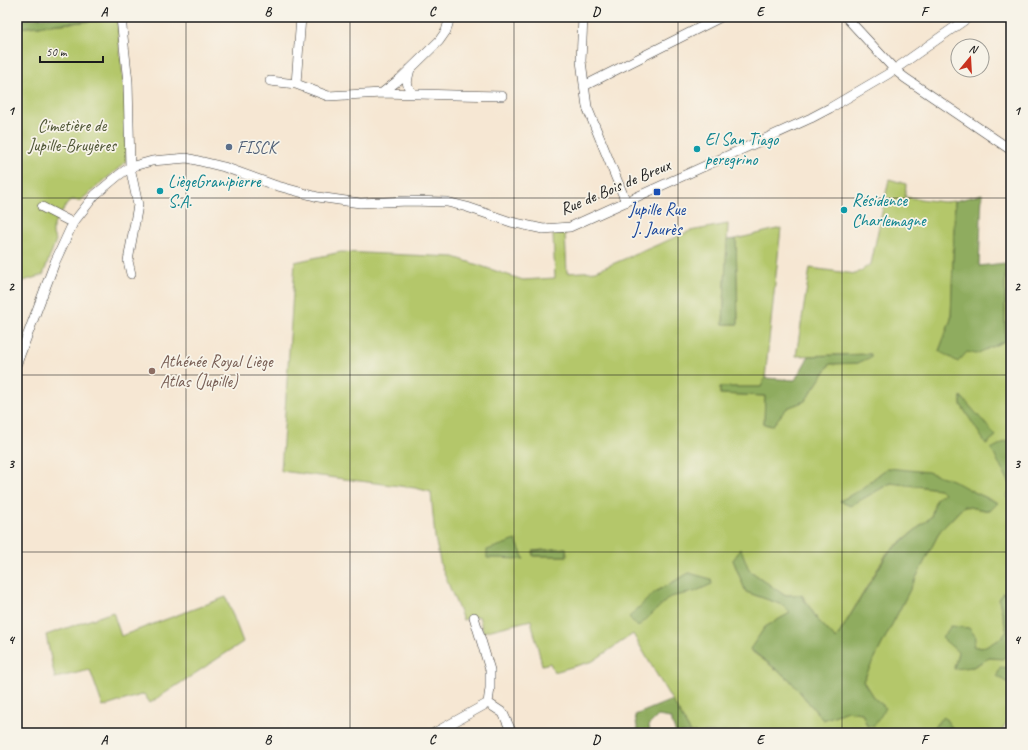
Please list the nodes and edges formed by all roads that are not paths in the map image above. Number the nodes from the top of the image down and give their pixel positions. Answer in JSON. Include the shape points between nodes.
{"nodes":[{"id":1,"x":301,"y":17,"type":"edge"},
{"id":2,"x":583,"y":17,"type":"edge"},
{"id":3,"x":721,"y":17,"type":"edge"},
{"id":4,"x":846,"y":17,"type":"edge"},
{"id":5,"x":969,"y":17,"type":"edge"},
{"id":6,"x":121,"y":18,"type":"dead end"},
{"id":7,"x":449,"y":18,"type":"edge"},
{"id":8,"x":410,"y":69,"type":"junction"},
{"id":9,"x":895,"y":70,"type":"junction"},
{"id":10,"x":270,"y":81,"type":"dead end"},
{"id":11,"x":296,"y":84,"type":"junction"},
{"id":12,"x":584,"y":86,"type":"junction"},
{"id":13,"x":382,"y":93,"type":"junction"},
{"id":14,"x":413,"y":94,"type":"junction"},
{"id":15,"x":502,"y":96,"type":"dead end"},
{"id":16,"x":1011,"y":150,"type":"edge"},
{"id":17,"x":130,"y":168,"type":"junction"},
{"id":18,"x":626,"y":202,"type":"junction"},
{"id":19,"x":42,"y":207,"type":"dead end"},
{"id":20,"x":73,"y":224,"type":"junction"},
{"id":21,"x":131,"y":274,"type":"dead end"},
{"id":22,"x":17,"y":363,"type":"edge"},
{"id":23,"x":474,"y":617,"type":"dead end"},
{"id":24,"x":488,"y":702,"type":"junction"},
{"id":25,"x":434,"y":733,"type":"edge"},
{"id":26,"x":512,"y":733,"type":"edge"}],
"edges":[{"from":1,"to":11,"type":"street"},
{"from":2,"to":12,"type":"street","via":[[580,61]]},
{"from":3,"to":12,"type":"street"},
{"from":4,"to":9,"type":"street"},
{"from":5,"to":9,"type":"street","name":"Rue de Bois de Breux"},
{"from":6,"to":17,"type":"street","via":[[128,82]]},
{"from":7,"to":8,"type":"street","via":[[446,31],[439,42]]},
{"from":8,"to":13,"type":"street"},
{"from":8,"to":14,"type":"street","via":[[408,87]]},
{"from":9,"to":16,"type":"street"},
{"from":9,"to":18,"type":"street","name":"Rue de Bois de Breux","via":[[811,118]]},
{"from":10,"to":11,"type":"street"},
{"from":11,"to":13,"type":"street","via":[[328,96]]},
{"from":12,"to":18,"type":"street","via":[[587,107]]},
{"from":13,"to":14,"type":"street"},
{"from":14,"to":15,"type":"street"},
{"from":17,"to":18,"type":"street","name":"Rue de Bois de Breux","via":[[152,161],[187,158],[318,196],[360,203],[447,202],[543,230],[570,227]]},
{"from":17,"to":20,"type":"street","name":"Rue de Bois de Breux","via":[[95,195]]},
{"from":17,"to":21,"type":"street","via":[[138,205],[128,261]]},
{"from":19,"to":20,"type":"street"},
{"from":20,"to":22,"type":"street","name":"Rue de Bois de Breux","via":[[55,262]]},
{"from":23,"to":24,"type":"street","via":[[490,670]]},
{"from":24,"to":25,"type":"street"},
{"from":24,"to":26,"type":"street","via":[[503,714]]}]}
